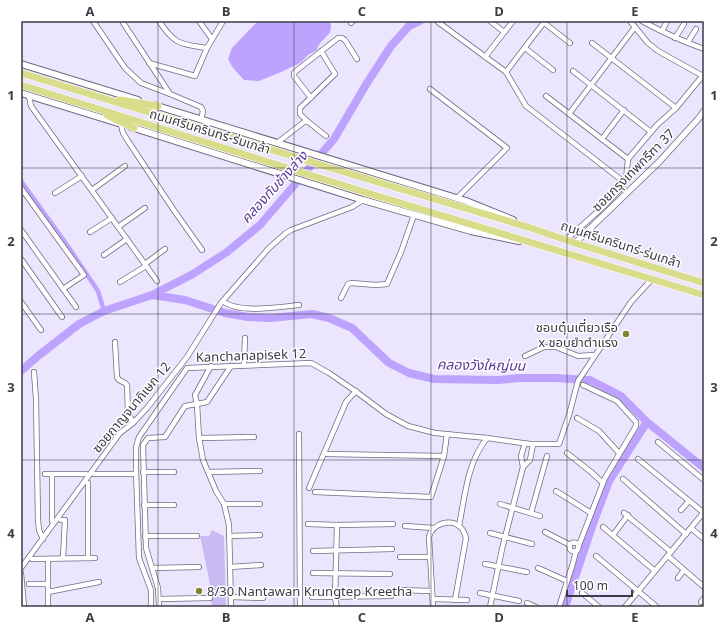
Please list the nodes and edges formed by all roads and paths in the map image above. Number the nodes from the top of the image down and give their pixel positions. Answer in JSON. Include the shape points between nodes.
{"nodes":[{"id":1,"x":93,"y":21,"type":"edge"},
{"id":2,"x":122,"y":21,"type":"edge"},
{"id":3,"x":159,"y":21,"type":"edge"},
{"id":4,"x":199,"y":21,"type":"edge"},
{"id":5,"x":223,"y":21,"type":"edge"},
{"id":6,"x":490,"y":21,"type":"edge"},
{"id":7,"x":513,"y":21,"type":"edge"},
{"id":8,"x":630,"y":21,"type":"edge"},
{"id":9,"x":642,"y":21,"type":"edge"},
{"id":10,"x":667,"y":21,"type":"edge"},
{"id":11,"x":438,"y":22,"type":"dead end"},
{"id":12,"x":544,"y":22,"type":"edge"},
{"id":13,"x":684,"y":24,"type":"dead end"},
{"id":14,"x":635,"y":27,"type":"junction"},
{"id":15,"x":696,"y":28,"type":"dead end"},
{"id":16,"x":662,"y":31,"type":"junction"},
{"id":17,"x":504,"y":32,"type":"junction"},
{"id":18,"x":675,"y":38,"type":"junction"},
{"id":19,"x":212,"y":39,"type":"junction"},
{"id":20,"x":688,"y":42,"type":"junction"},
{"id":21,"x":570,"y":43,"type":"dead end"},
{"id":22,"x":592,"y":43,"type":"dead end"},
{"id":23,"x":703,"y":47,"type":"edge"},
{"id":24,"x":207,"y":48,"type":"junction"},
{"id":25,"x":525,"y":48,"type":"junction"},
{"id":26,"x":321,"y":51,"type":"junction"},
{"id":27,"x":485,"y":57,"type":"junction"},
{"id":28,"x":612,"y":58,"type":"junction"},
{"id":29,"x":357,"y":59,"type":"dead end"},
{"id":30,"x":149,"y":63,"type":"junction"},
{"id":31,"x":21,"y":64,"type":"edge"},
{"id":32,"x":553,"y":70,"type":"dead end"},
{"id":33,"x":506,"y":72,"type":"junction"},
{"id":34,"x":573,"y":72,"type":"dead end"},
{"id":35,"x":21,"y":73,"type":"edge"},
{"id":36,"x":703,"y":75,"type":"edge"},
{"id":37,"x":21,"y":85,"type":"edge"},
{"id":38,"x":591,"y":85,"type":"junction"},
{"id":39,"x":430,"y":89,"type":"dead end"},
{"id":40,"x":21,"y":93,"type":"edge"},
{"id":41,"x":88,"y":94,"type":"junction"},
{"id":42,"x":170,"y":94,"type":"junction"},
{"id":43,"x":29,"y":96,"type":"junction"},
{"id":44,"x":546,"y":96,"type":"dead end"},
{"id":45,"x":311,"y":98,"type":"junction"},
{"id":46,"x":79,"y":103,"type":"junction"},
{"id":47,"x":158,"y":106,"type":"junction"},
{"id":48,"x":676,"y":108,"type":"junction"},
{"id":49,"x":624,"y":110,"type":"junction"},
{"id":50,"x":704,"y":111,"type":"edge"},
{"id":51,"x":569,"y":114,"type":"junction"},
{"id":52,"x":202,"y":120,"type":"junction"},
{"id":53,"x":307,"y":121,"type":"junction"},
{"id":54,"x":120,"y":122,"type":"junction"},
{"id":55,"x":134,"y":128,"type":"joint"},
{"id":56,"x":651,"y":132,"type":"junction"},
{"id":57,"x":326,"y":136,"type":"dead end"},
{"id":58,"x":602,"y":139,"type":"junction"},
{"id":59,"x":277,"y":143,"type":"junction"},
{"id":60,"x":628,"y":159,"type":"junction"},
{"id":61,"x":125,"y":166,"type":"dead end"},
{"id":62,"x":82,"y":176,"type":"junction"},
{"id":63,"x":624,"y":182,"type":"junction"},
{"id":64,"x":21,"y":189,"type":"edge"},
{"id":65,"x":92,"y":190,"type":"junction"},
{"id":66,"x":55,"y":193,"type":"dead end"},
{"id":67,"x":457,"y":198,"type":"junction"},
{"id":68,"x":363,"y":200,"type":"junction"},
{"id":69,"x":145,"y":208,"type":"dead end"},
{"id":70,"x":414,"y":215,"type":"junction"},
{"id":71,"x":112,"y":218,"type":"junction"},
{"id":72,"x":118,"y":227,"type":"junction"},
{"id":73,"x":530,"y":228,"type":"junction"},
{"id":74,"x":21,"y":230,"type":"edge"},
{"id":75,"x":90,"y":232,"type":"dead end"},
{"id":76,"x":127,"y":239,"type":"junction"},
{"id":77,"x":566,"y":240,"type":"junction"},
{"id":78,"x":530,"y":243,"type":"junction"},
{"id":79,"x":575,"y":243,"type":"junction"},
{"id":80,"x":165,"y":249,"type":"dead end"},
{"id":81,"x":202,"y":250,"type":"dead end"},
{"id":82,"x":104,"y":255,"type":"dead end"},
{"id":83,"x":21,"y":259,"type":"edge"},
{"id":84,"x":146,"y":265,"type":"junction"},
{"id":85,"x":652,"y":279,"type":"junction"},
{"id":86,"x":157,"y":281,"type":"dead end"},
{"id":87,"x":120,"y":282,"type":"dead end"},
{"id":88,"x":704,"y":283,"type":"edge"},
{"id":89,"x":63,"y":289,"type":"junction"},
{"id":90,"x":704,"y":295,"type":"edge"},
{"id":91,"x":341,"y":298,"type":"dead end"},
{"id":92,"x":21,"y":302,"type":"edge"},
{"id":93,"x":222,"y":302,"type":"junction"},
{"id":94,"x":299,"y":305,"type":"dead end"},
{"id":95,"x":76,"y":307,"type":"dead end"},
{"id":96,"x":62,"y":317,"type":"dead end"},
{"id":97,"x":41,"y":330,"type":"dead end"},
{"id":98,"x":245,"y":338,"type":"dead end"},
{"id":99,"x":114,"y":342,"type":"dead end"},
{"id":100,"x":595,"y":355,"type":"junction"},
{"id":101,"x":525,"y":356,"type":"dead end"},
{"id":102,"x":244,"y":365,"type":"junction"},
{"id":103,"x":211,"y":366,"type":"junction"},
{"id":104,"x":231,"y":366,"type":"junction"},
{"id":105,"x":34,"y":372,"type":"dead end"},
{"id":106,"x":583,"y":384,"type":"dead end"},
{"id":107,"x":356,"y":391,"type":"junction"},
{"id":108,"x":197,"y":404,"type":"junction"},
{"id":109,"x":577,"y":418,"type":"dead end"},
{"id":110,"x":133,"y":423,"type":"junction"},
{"id":111,"x":300,"y":434,"type":"dead end"},
{"id":112,"x":447,"y":434,"type":"junction"},
{"id":113,"x":254,"y":437,"type":"dead end"},
{"id":114,"x":199,"y":438,"type":"junction"},
{"id":115,"x":487,"y":438,"type":"junction"},
{"id":116,"x":658,"y":442,"type":"dead end"},
{"id":117,"x":525,"y":443,"type":"junction"},
{"id":118,"x":532,"y":444,"type":"junction"},
{"id":119,"x":567,"y":453,"type":"dead end"},
{"id":120,"x":619,"y":453,"type":"junction"},
{"id":121,"x":327,"y":454,"type":"dead end"},
{"id":122,"x":444,"y":456,"type":"junction"},
{"id":123,"x":547,"y":456,"type":"dead end"},
{"id":124,"x":638,"y":459,"type":"dead end"},
{"id":125,"x":523,"y":467,"type":"junction"},
{"id":126,"x":260,"y":471,"type":"dead end"},
{"id":127,"x":143,"y":472,"type":"junction"},
{"id":128,"x":174,"y":472,"type":"dead end"},
{"id":129,"x":208,"y":472,"type":"junction"},
{"id":130,"x":45,"y":474,"type":"dead end"},
{"id":131,"x":52,"y":474,"type":"junction"},
{"id":132,"x":87,"y":474,"type":"dead end"},
{"id":133,"x":94,"y":474,"type":"dead end"},
{"id":134,"x":136,"y":474,"type":"junction"},
{"id":135,"x":623,"y":479,"type":"dead end"},
{"id":136,"x":704,"y":480,"type":"edge"},
{"id":137,"x":88,"y":482,"type":"dead end"},
{"id":138,"x":603,"y":483,"type":"junction"},
{"id":139,"x":309,"y":488,"type":"dead end"},
{"id":140,"x":556,"y":491,"type":"dead end"},
{"id":141,"x":315,"y":492,"type":"dead end"},
{"id":142,"x":689,"y":501,"type":"junction"},
{"id":143,"x":224,"y":504,"type":"junction"},
{"id":144,"x":260,"y":504,"type":"dead end"},
{"id":145,"x":500,"y":504,"type":"dead end"},
{"id":146,"x":144,"y":505,"type":"junction"},
{"id":147,"x":174,"y":505,"type":"dead end"},
{"id":148,"x":513,"y":508,"type":"junction"},
{"id":149,"x":681,"y":510,"type":"dead end"},
{"id":150,"x":531,"y":513,"type":"junction"},
{"id":151,"x":591,"y":513,"type":"junction"},
{"id":152,"x":704,"y":513,"type":"edge"},
{"id":153,"x":540,"y":516,"type":"dead end"},
{"id":154,"x":61,"y":520,"type":"dead end"},
{"id":155,"x":52,"y":521,"type":"dead end"},
{"id":156,"x":308,"y":524,"type":"dead end"},
{"id":157,"x":393,"y":524,"type":"dead end"},
{"id":158,"x":337,"y":525,"type":"junction"},
{"id":159,"x":404,"y":526,"type":"dead end"},
{"id":160,"x":459,"y":526,"type":"junction"},
{"id":161,"x":603,"y":527,"type":"dead end"},
{"id":162,"x":434,"y":528,"type":"junction"},
{"id":163,"x":691,"y":528,"type":"junction"},
{"id":164,"x":546,"y":532,"type":"dead end"},
{"id":165,"x":490,"y":533,"type":"dead end"},
{"id":166,"x":686,"y":534,"type":"junction"},
{"id":167,"x":260,"y":535,"type":"dead end"},
{"id":168,"x":613,"y":535,"type":"junction"},
{"id":169,"x":145,"y":536,"type":"junction"},
{"id":170,"x":197,"y":536,"type":"dead end"},
{"id":171,"x":229,"y":536,"type":"junction"},
{"id":172,"x":505,"y":537,"type":"junction"},
{"id":173,"x":43,"y":539,"type":"junction"},
{"id":174,"x":704,"y":539,"type":"edge"},
{"id":175,"x":532,"y":544,"type":"dead end"},
{"id":176,"x":570,"y":545,"type":"junction"},
{"id":177,"x":579,"y":545,"type":"junction"},
{"id":178,"x":392,"y":549,"type":"dead end"},
{"id":179,"x":313,"y":551,"type":"dead end"},
{"id":180,"x":336,"y":551,"type":"junction"},
{"id":181,"x":576,"y":551,"type":"junction"},
{"id":182,"x":671,"y":552,"type":"junction"},
{"id":183,"x":596,"y":556,"type":"dead end"},
{"id":184,"x":668,"y":556,"type":"junction"},
{"id":185,"x":400,"y":557,"type":"dead end"},
{"id":186,"x":430,"y":557,"type":"junction"},
{"id":187,"x":63,"y":558,"type":"junction"},
{"id":188,"x":88,"y":558,"type":"junction"},
{"id":189,"x":96,"y":558,"type":"dead end"},
{"id":190,"x":32,"y":559,"type":"dead end"},
{"id":191,"x":48,"y":559,"type":"junction"},
{"id":192,"x":485,"y":564,"type":"dead end"},
{"id":193,"x":261,"y":565,"type":"dead end"},
{"id":194,"x":199,"y":567,"type":"dead end"},
{"id":195,"x":230,"y":567,"type":"junction"},
{"id":196,"x":499,"y":567,"type":"junction"},
{"id":197,"x":21,"y":568,"type":"edge"},
{"id":198,"x":152,"y":568,"type":"junction"},
{"id":199,"x":538,"y":568,"type":"dead end"},
{"id":200,"x":684,"y":570,"type":"junction"},
{"id":201,"x":655,"y":571,"type":"junction"},
{"id":202,"x":527,"y":572,"type":"dead end"},
{"id":203,"x":21,"y":573,"type":"edge"},
{"id":204,"x":313,"y":573,"type":"dead end"},
{"id":205,"x":336,"y":573,"type":"junction"},
{"id":206,"x":390,"y":574,"type":"dead end"},
{"id":207,"x":678,"y":578,"type":"dead end"},
{"id":208,"x":567,"y":581,"type":"junction"},
{"id":209,"x":99,"y":582,"type":"dead end"},
{"id":210,"x":29,"y":584,"type":"dead end"},
{"id":211,"x":48,"y":584,"type":"junction"},
{"id":212,"x":704,"y":587,"type":"edge"},
{"id":213,"x":400,"y":590,"type":"dead end"},
{"id":214,"x":432,"y":591,"type":"junction"},
{"id":215,"x":48,"y":592,"type":"junction"},
{"id":216,"x":638,"y":592,"type":"junction"},
{"id":217,"x":480,"y":593,"type":"dead end"},
{"id":218,"x":582,"y":593,"type":"dead end"},
{"id":219,"x":391,"y":596,"type":"dead end"},
{"id":220,"x":493,"y":596,"type":"junction"},
{"id":221,"x":231,"y":597,"type":"junction"},
{"id":222,"x":312,"y":597,"type":"dead end"},
{"id":223,"x":210,"y":598,"type":"dead end"},
{"id":224,"x":262,"y":598,"type":"dead end"},
{"id":225,"x":336,"y":598,"type":"junction"},
{"id":226,"x":158,"y":599,"type":"junction"},
{"id":227,"x":433,"y":599,"type":"junction"},
{"id":228,"x":455,"y":600,"type":"junction"},
{"id":229,"x":467,"y":600,"type":"dead end"},
{"id":230,"x":519,"y":601,"type":"dead end"},
{"id":231,"x":527,"y":603,"type":"dead end"},
{"id":232,"x":24,"y":607,"type":"edge"},
{"id":233,"x":48,"y":607,"type":"edge"},
{"id":234,"x":151,"y":607,"type":"edge"},
{"id":235,"x":159,"y":607,"type":"edge"},
{"id":236,"x":231,"y":607,"type":"edge"},
{"id":237,"x":300,"y":607,"type":"edge"},
{"id":238,"x":337,"y":607,"type":"edge"},
{"id":239,"x":433,"y":607,"type":"edge"},
{"id":240,"x":490,"y":607,"type":"edge"},
{"id":241,"x":536,"y":607,"type":"edge"},
{"id":242,"x":559,"y":607,"type":"edge"},
{"id":243,"x":599,"y":607,"type":"edge"},
{"id":244,"x":625,"y":607,"type":"edge"},
{"id":245,"x":657,"y":607,"type":"edge"}],
"edges":[{"from":1,"to":42,"type":"street","via":[[125,68],[141,83]]},
{"from":2,"to":30,"type":"street"},
{"from":3,"to":24,"type":"street","via":[[167,33],[180,44]]},
{"from":4,"to":19,"type":"street"},
{"from":5,"to":19,"type":"street"},
{"from":6,"to":17,"type":"street"},
{"from":7,"to":17,"type":"street"},
{"from":8,"to":14,"type":"street"},
{"from":9,"to":16,"type":"street"},
{"from":10,"to":16,"type":"street"},
{"from":11,"to":27,"type":"street"},
{"from":12,"to":21,"type":"street"},
{"from":12,"to":25,"type":"street"},
{"from":13,"to":18,"type":"street"},
{"from":14,"to":28,"type":"street"},
{"from":14,"to":36,"type":"street","via":[[658,51]]},
{"from":15,"to":20,"type":"street"},
{"from":16,"to":18,"type":"street"},
{"from":17,"to":27,"type":"street"},
{"from":18,"to":20,"type":"street"},
{"from":19,"to":24,"type":"street"},
{"from":20,"to":23,"type":"street"},
{"from":22,"to":28,"type":"street"},
{"from":24,"to":30,"type":"street","via":[[194,76]]},
{"from":25,"to":32,"type":"street"},
{"from":25,"to":33,"type":"street"},
{"from":26,"to":29,"type":"street","via":[[338,38],[342,38]]},
{"from":26,"to":45,"type":"street","via":[[335,74]]},
{"from":26,"to":45,"type":"street","via":[[294,73]]},
{"from":27,"to":33,"type":"street"},
{"from":28,"to":38,"type":"street"},
{"from":28,"to":48,"type":"street"},
{"from":30,"to":42,"type":"street"},
{"from":31,"to":47,"type":"main road","name":"ถนนศรีนครินทร์-ร่มเกล้า"},
{"from":33,"to":63,"type":"street","via":[[526,106]]},
{"from":34,"to":38,"type":"street"},
{"from":35,"to":41,"type":"main road","name":"ถนนศรีนครินทร์-ร่มเกล้า"},
{"from":36,"to":48,"type":"street"},
{"from":37,"to":46,"type":"main road","name":"ถนนศรีนครินทร์-ร่มเกล้า"},
{"from":38,"to":49,"type":"street"},
{"from":38,"to":51,"type":"street"},
{"from":39,"to":67,"type":"street","via":[[507,148]]},
{"from":40,"to":43,"type":"main road"},
{"from":41,"to":47,"type":"main road"},
{"from":41,"to":73,"type":"main road","name":"ถนนศรีนครินทร์-ร่มเกล้า"},
{"from":42,"to":52,"type":"street","via":[[201,107]]},
{"from":43,"to":54,"type":"main road"},
{"from":43,"to":62,"type":"street","via":[[31,106]]},
{"from":44,"to":51,"type":"street"},
{"from":45,"to":53,"type":"street","via":[[299,111]]},
{"from":46,"to":54,"type":"main road"},
{"from":46,"to":78,"type":"main road","name":"ถนนศรีนครินทร์-ร่มเกล้า"},
{"from":47,"to":52,"type":"main road","name":"ถนนศรีนครินทร์-ร่มเกล้า"},
{"from":48,"to":56,"type":"street"},
{"from":49,"to":56,"type":"street"},
{"from":49,"to":58,"type":"street"},
{"from":50,"to":79,"type":"street","name":"ซอยกรุงเทพกรีฑา 37","via":[[659,162]]},
{"from":51,"to":58,"type":"street"},
{"from":52,"to":59,"type":"main road","name":"ถนนศรีนครินทร์-ร่มเกล้า"},
{"from":53,"to":57,"type":"street"},
{"from":53,"to":59,"type":"street"},
{"from":54,"to":55,"type":"main road"},
{"from":54,"to":81,"type":"street","via":[[128,142]]},
{"from":55,"to":68,"type":"main road","name":"ถนนศรีนครินทร์-ร่มเกล้า"},
{"from":56,"to":60,"type":"street"},
{"from":58,"to":60,"type":"street"},
{"from":59,"to":67,"type":"main road","name":"ถนนศรีนครินทร์-ร่มเกล้า"},
{"from":60,"to":63,"type":"street"},
{"from":61,"to":65,"type":"street"},
{"from":62,"to":65,"type":"street"},
{"from":62,"to":66,"type":"street"},
{"from":63,"to":77,"type":"street","via":[[605,205]]},
{"from":64,"to":89,"type":"street","via":[[84,276]]},
{"from":65,"to":71,"type":"street"},
{"from":67,"to":73,"type":"main road","name":"ถนนศรีนครินทร์-ร่มเกล้า"},
{"from":68,"to":70,"type":"main road","name":"ถนนศรีนครินทร์-ร่มเกล้า"},
{"from":68,"to":93,"type":"street","name":"ซอยกาญจนาภิเษก 12","via":[[352,207],[286,233],[269,248]]},
{"from":69,"to":72,"type":"street"},
{"from":70,"to":78,"type":"main road","name":"ถนนศรีนครินทร์-ร่มเกล้า","via":[[477,233]]},
{"from":70,"to":91,"type":"street","via":[[387,284],[351,283]]},
{"from":71,"to":72,"type":"street"},
{"from":71,"to":75,"type":"street"},
{"from":72,"to":76,"type":"street"},
{"from":73,"to":77,"type":"main road","name":"ถนนศรีนครินทร์-ร่มเกล้า"},
{"from":74,"to":89,"type":"street"},
{"from":76,"to":82,"type":"street"},
{"from":76,"to":84,"type":"street"},
{"from":77,"to":79,"type":"main road","name":"ถนนศรีนครินทร์-ร่มเกล้า"},
{"from":78,"to":85,"type":"main road","name":"ถนนศรีนครินทร์-ร่มเกล้า"},
{"from":79,"to":88,"type":"main road","name":"ถนนศรีนครินทร์-ร่มเกล้า"},
{"from":80,"to":84,"type":"street"},
{"from":83,"to":96,"type":"street"},
{"from":84,"to":86,"type":"street"},
{"from":84,"to":87,"type":"street"},
{"from":85,"to":90,"type":"main road","name":"ถนนศรีนครินทร์-ร่มเกล้า"},
{"from":85,"to":100,"type":"street","via":[[631,302]]},
{"from":89,"to":95,"type":"street"},
{"from":92,"to":97,"type":"street"},
{"from":93,"to":94,"type":"street","via":[[268,309]]},
{"from":93,"to":110,"type":"street","name":"ซอยกาญจนาภิเษก 12","via":[[187,357],[148,408]]},
{"from":98,"to":102,"type":"street"},
{"from":99,"to":110,"type":"street","via":[[118,377],[127,385],[128,412]]},
{"from":100,"to":101,"type":"street","via":[[578,356],[556,347],[544,347]]},
{"from":100,"to":118,"type":"street","name":"Kanchanapisek 12","via":[[578,381],[559,444]]},
{"from":102,"to":104,"type":"street","name":"Kanchanapisek 12"},
{"from":102,"to":107,"type":"street","name":"Kanchanapisek 12","via":[[310,363]]},
{"from":103,"to":104,"type":"street","name":"Kanchanapisek 12"},
{"from":103,"to":108,"type":"street","via":[[195,394]]},
{"from":103,"to":134,"type":"street","name":"Kanchanapisek 12","via":[[187,368],[183,373],[139,437],[136,447]]},
{"from":104,"to":108,"type":"street","via":[[207,402]]},
{"from":105,"to":173,"type":"street","via":[[38,520]]},
{"from":106,"to":120,"type":"street","via":[[617,401],[636,422],[636,428]]},
{"from":107,"to":112,"type":"street","name":"Kanchanapisek 12","via":[[386,414],[408,426]]},
{"from":107,"to":139,"type":"street","via":[[346,402]]},
{"from":108,"to":114,"type":"street"},
{"from":108,"to":127,"type":"street","via":[[185,406],[165,437],[148,438],[143,445]]},
{"from":109,"to":120,"type":"street","via":[[599,431]]},
{"from":110,"to":173,"type":"street","name":"ซอยกาญจนาภิเษก 12","via":[[120,433]]},
{"from":111,"to":237,"type":"street"},
{"from":112,"to":115,"type":"street","name":"Kanchanapisek 12"},
{"from":112,"to":122,"type":"street"},
{"from":113,"to":114,"type":"street"},
{"from":114,"to":129,"type":"street"},
{"from":115,"to":117,"type":"street","name":"Kanchanapisek 12"},
{"from":115,"to":160,"type":"street","via":[[479,448],[467,481]]},
{"from":116,"to":136,"type":"street"},
{"from":117,"to":118,"type":"street","name":"Kanchanapisek 12"},
{"from":117,"to":125,"type":"street","via":[[521,456]]},
{"from":118,"to":125,"type":"street","via":[[530,460]]},
{"from":119,"to":138,"type":"street"},
{"from":120,"to":138,"type":"street"},
{"from":121,"to":122,"type":"street"},
{"from":122,"to":141,"type":"street","via":[[430,497]]},
{"from":123,"to":150,"type":"street"},
{"from":124,"to":142,"type":"street"},
{"from":125,"to":148,"type":"street"},
{"from":126,"to":129,"type":"street"},
{"from":127,"to":128,"type":"street"},
{"from":127,"to":146,"type":"street"},
{"from":129,"to":143,"type":"street"},
{"from":130,"to":131,"type":"street"},
{"from":131,"to":132,"type":"street"},
{"from":131,"to":155,"type":"street"},
{"from":133,"to":134,"type":"street"},
{"from":134,"to":234,"type":"street","name":"Kanchanapisek 12","via":[[139,558],[151,590]]},
{"from":135,"to":166,"type":"street"},
{"from":137,"to":188,"type":"street"},
{"from":138,"to":151,"type":"street"},
{"from":140,"to":151,"type":"street"},
{"from":142,"to":149,"type":"street"},
{"from":142,"to":152,"type":"street"},
{"from":143,"to":144,"type":"street"},
{"from":143,"to":171,"type":"street"},
{"from":145,"to":148,"type":"street"},
{"from":146,"to":147,"type":"street"},
{"from":146,"to":169,"type":"street"},
{"from":148,"to":150,"type":"street"},
{"from":148,"to":172,"type":"street"},
{"from":150,"to":153,"type":"street"},
{"from":151,"to":177,"type":"street"},
{"from":152,"to":163,"type":"street"},
{"from":154,"to":187,"type":"street","via":[[65,520]]},
{"from":156,"to":158,"type":"street"},
{"from":157,"to":158,"type":"street"},
{"from":158,"to":180,"type":"street"},
{"from":159,"to":162,"type":"street"},
{"from":160,"to":162,"type":"street","via":[[444,523]]},
{"from":160,"to":228,"type":"street","via":[[466,538]]},
{"from":161,"to":168,"type":"street"},
{"from":162,"to":186,"type":"street","via":[[429,537]]},
{"from":163,"to":166,"type":"street"},
{"from":163,"to":174,"type":"street"},
{"from":164,"to":176,"type":"street"},
{"from":165,"to":172,"type":"street"},
{"from":166,"to":182,"type":"street"},
{"from":167,"to":171,"type":"street"},
{"from":168,"to":182,"type":"street","via":[[626,514]]},
{"from":168,"to":201,"type":"street"},
{"from":169,"to":170,"type":"street"},
{"from":169,"to":198,"type":"street"},
{"from":171,"to":195,"type":"street"},
{"from":172,"to":175,"type":"street"},
{"from":172,"to":196,"type":"street"},
{"from":173,"to":197,"type":"street","name":"ซอยกาญจนาภิเษก 12"},
{"from":176,"to":177,"type":"street","via":[[573,542]]},
{"from":176,"to":181,"type":"street","via":[[572,551]]},
{"from":177,"to":181,"type":"street"},
{"from":178,"to":180,"type":"street"},
{"from":179,"to":180,"type":"street"},
{"from":180,"to":205,"type":"street"},
{"from":181,"to":208,"type":"street"},
{"from":182,"to":184,"type":"street"},
{"from":183,"to":216,"type":"street"},
{"from":184,"to":200,"type":"street"},
{"from":184,"to":201,"type":"street"},
{"from":185,"to":186,"type":"street"},
{"from":186,"to":214,"type":"street"},
{"from":187,"to":188,"type":"street"},
{"from":187,"to":191,"type":"street"},
{"from":188,"to":189,"type":"street"},
{"from":190,"to":191,"type":"street"},
{"from":191,"to":211,"type":"street"},
{"from":192,"to":196,"type":"street"},
{"from":193,"to":195,"type":"street"},
{"from":194,"to":198,"type":"street"},
{"from":195,"to":221,"type":"street"},
{"from":196,"to":202,"type":"street"},
{"from":196,"to":220,"type":"street"},
{"from":198,"to":226,"type":"street","via":[[158,588]]},
{"from":199,"to":208,"type":"street"},
{"from":200,"to":207,"type":"street"},
{"from":200,"to":212,"type":"street"},
{"from":201,"to":216,"type":"street"},
{"from":203,"to":232,"type":"street"},
{"from":204,"to":205,"type":"street"},
{"from":205,"to":206,"type":"street"},
{"from":205,"to":225,"type":"street"},
{"from":208,"to":242,"type":"street"},
{"from":209,"to":215,"type":"street"},
{"from":210,"to":211,"type":"street"},
{"from":211,"to":215,"type":"street"},
{"from":213,"to":214,"type":"street"},
{"from":214,"to":227,"type":"street"},
{"from":215,"to":233,"type":"street"},
{"from":216,"to":244,"type":"street"},
{"from":216,"to":245,"type":"street"},
{"from":217,"to":220,"type":"street"},
{"from":218,"to":243,"type":"street"},
{"from":219,"to":225,"type":"street"},
{"from":220,"to":230,"type":"street"},
{"from":220,"to":240,"type":"street"},
{"from":221,"to":224,"type":"street"},
{"from":221,"to":236,"type":"street"},
{"from":222,"to":225,"type":"street"},
{"from":223,"to":226,"type":"street"},
{"from":225,"to":238,"type":"street"},
{"from":226,"to":235,"type":"street"},
{"from":227,"to":228,"type":"street"},
{"from":227,"to":239,"type":"street"},
{"from":228,"to":229,"type":"street"},
{"from":231,"to":241,"type":"street"}]}
